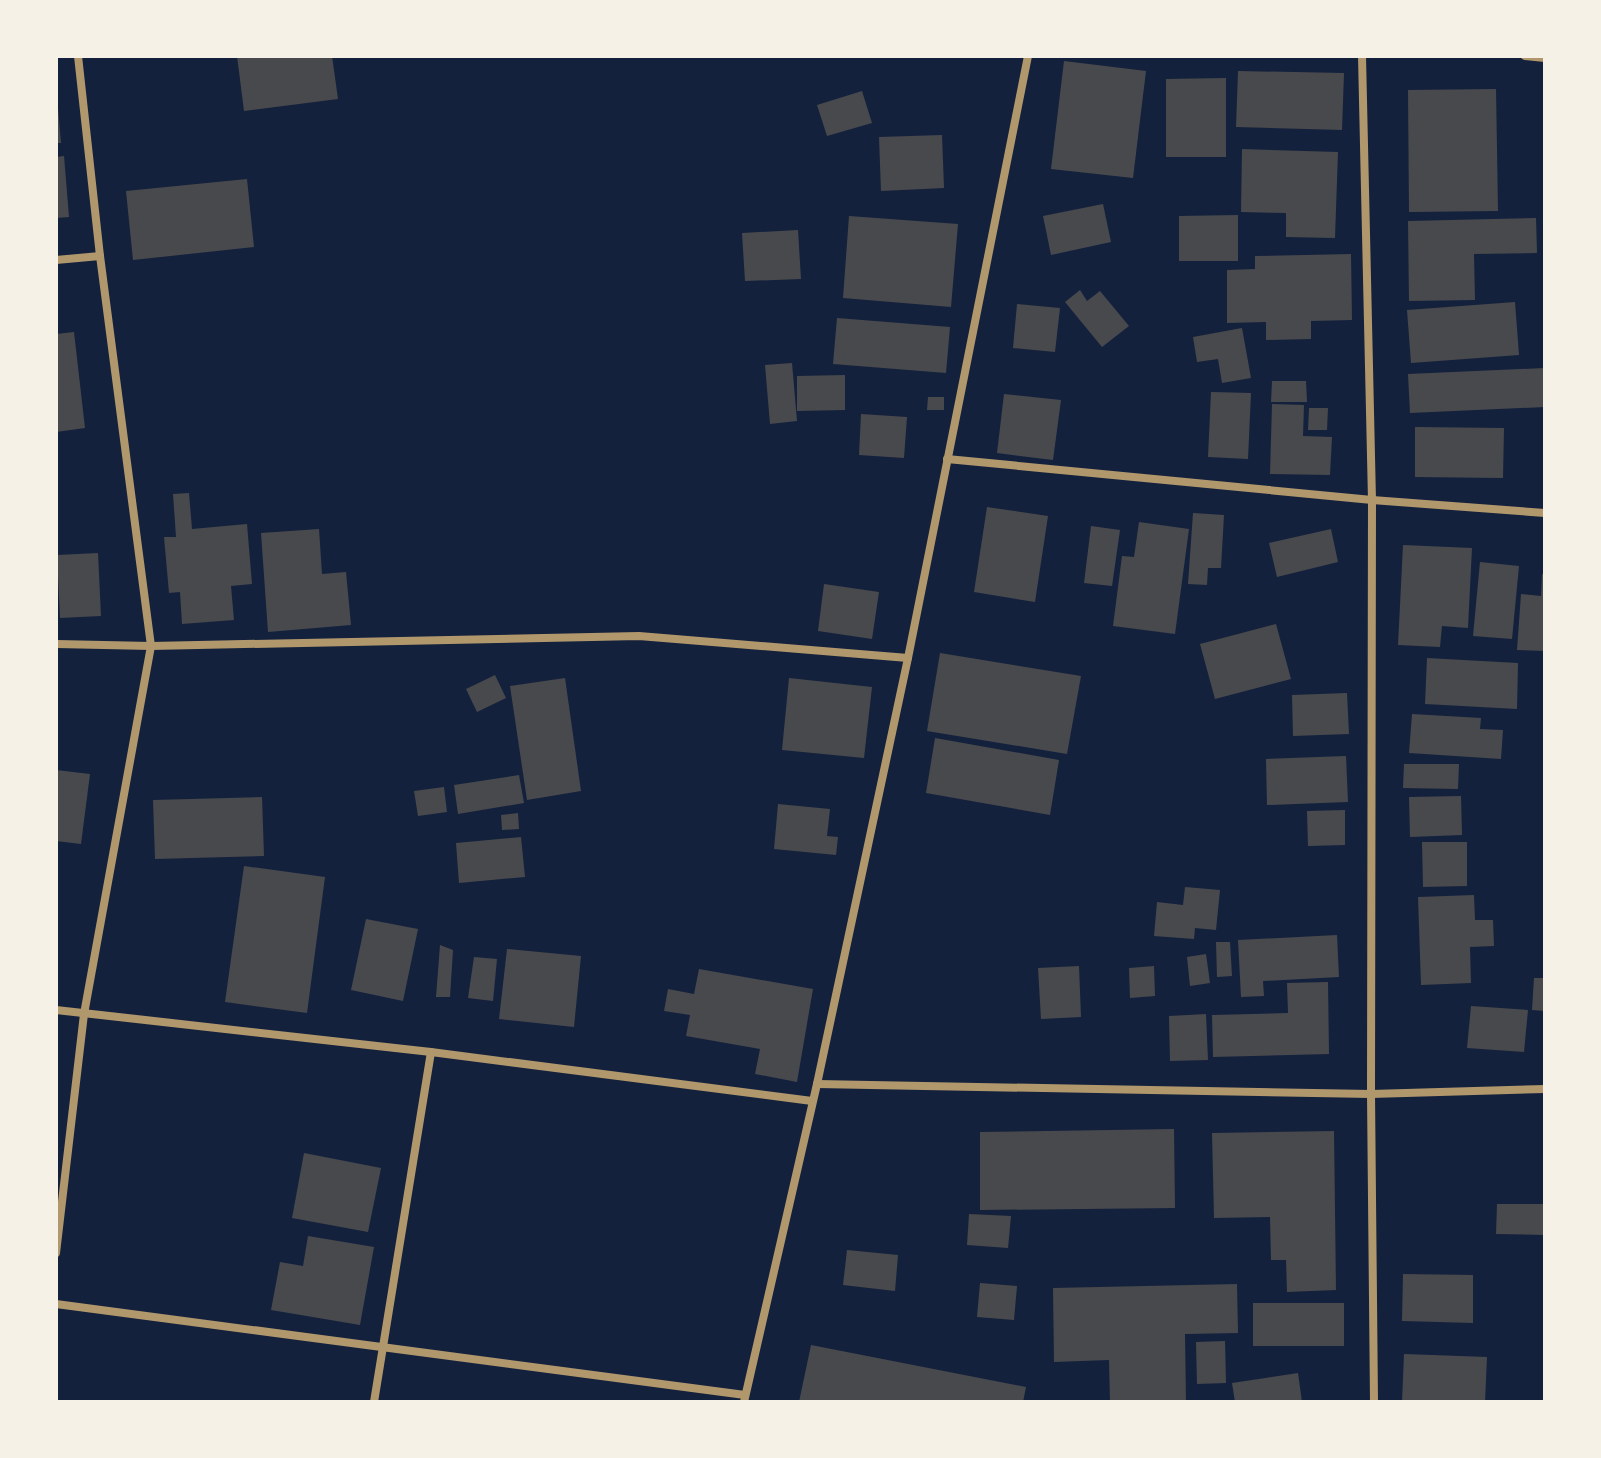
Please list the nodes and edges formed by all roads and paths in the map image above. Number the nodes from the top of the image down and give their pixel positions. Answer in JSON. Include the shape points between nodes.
{"nodes":[{"id":1,"x":78,"y":56,"type":"edge"},
{"id":2,"x":1028,"y":56,"type":"edge"},
{"id":3,"x":1362,"y":56,"type":"edge"},
{"id":4,"x":1525,"y":56,"type":"edge"},
{"id":5,"x":1545,"y":58,"type":"edge"},
{"id":6,"x":100,"y":256,"type":"junction"},
{"id":7,"x":56,"y":260,"type":"edge"},
{"id":8,"x":947,"y":459,"type":"junction"},
{"id":9,"x":1372,"y":500,"type":"junction"},
{"id":10,"x":1545,"y":513,"type":"edge"},
{"id":11,"x":56,"y":644,"type":"edge"},
{"id":12,"x":151,"y":646,"type":"junction"},
{"id":13,"x":908,"y":658,"type":"junction"},
{"id":14,"x":56,"y":1010,"type":"edge"},
{"id":15,"x":84,"y":1014,"type":"junction"},
{"id":16,"x":431,"y":1052,"type":"junction"},
{"id":17,"x":817,"y":1084,"type":"junction"},
{"id":18,"x":1545,"y":1089,"type":"edge"},
{"id":19,"x":1371,"y":1094,"type":"junction"},
{"id":20,"x":812,"y":1101,"type":"junction"},
{"id":21,"x":56,"y":1253,"type":"edge"},
{"id":22,"x":56,"y":1304,"type":"edge"},
{"id":23,"x":384,"y":1349,"type":"junction"},
{"id":24,"x":744,"y":1398,"type":"edge"},
{"id":25,"x":374,"y":1402,"type":"edge"},
{"id":26,"x":1374,"y":1402,"type":"edge"}],
"edges":[{"from":1,"to":6,"type":"street"},
{"from":2,"to":8,"type":"street"},
{"from":3,"to":9,"type":"street"},
{"from":4,"to":5,"type":"street"},
{"from":6,"to":7,"type":"street"},
{"from":6,"to":12,"type":"street"},
{"from":8,"to":9,"type":"street"},
{"from":8,"to":13,"type":"street"},
{"from":9,"to":10,"type":"street"},
{"from":9,"to":19,"type":"street"},
{"from":11,"to":12,"type":"street"},
{"from":12,"to":13,"type":"street","via":[[639,636]]},
{"from":12,"to":15,"type":"street"},
{"from":13,"to":17,"type":"street"},
{"from":14,"to":15,"type":"street"},
{"from":15,"to":16,"type":"street"},
{"from":15,"to":21,"type":"street"},
{"from":16,"to":20,"type":"street"},
{"from":16,"to":23,"type":"street"},
{"from":17,"to":19,"type":"street"},
{"from":17,"to":20,"type":"street"},
{"from":18,"to":19,"type":"street"},
{"from":19,"to":26,"type":"street"},
{"from":20,"to":24,"type":"street"},
{"from":22,"to":23,"type":"street"},
{"from":23,"to":24,"type":"street"},
{"from":23,"to":25,"type":"street"}]}
